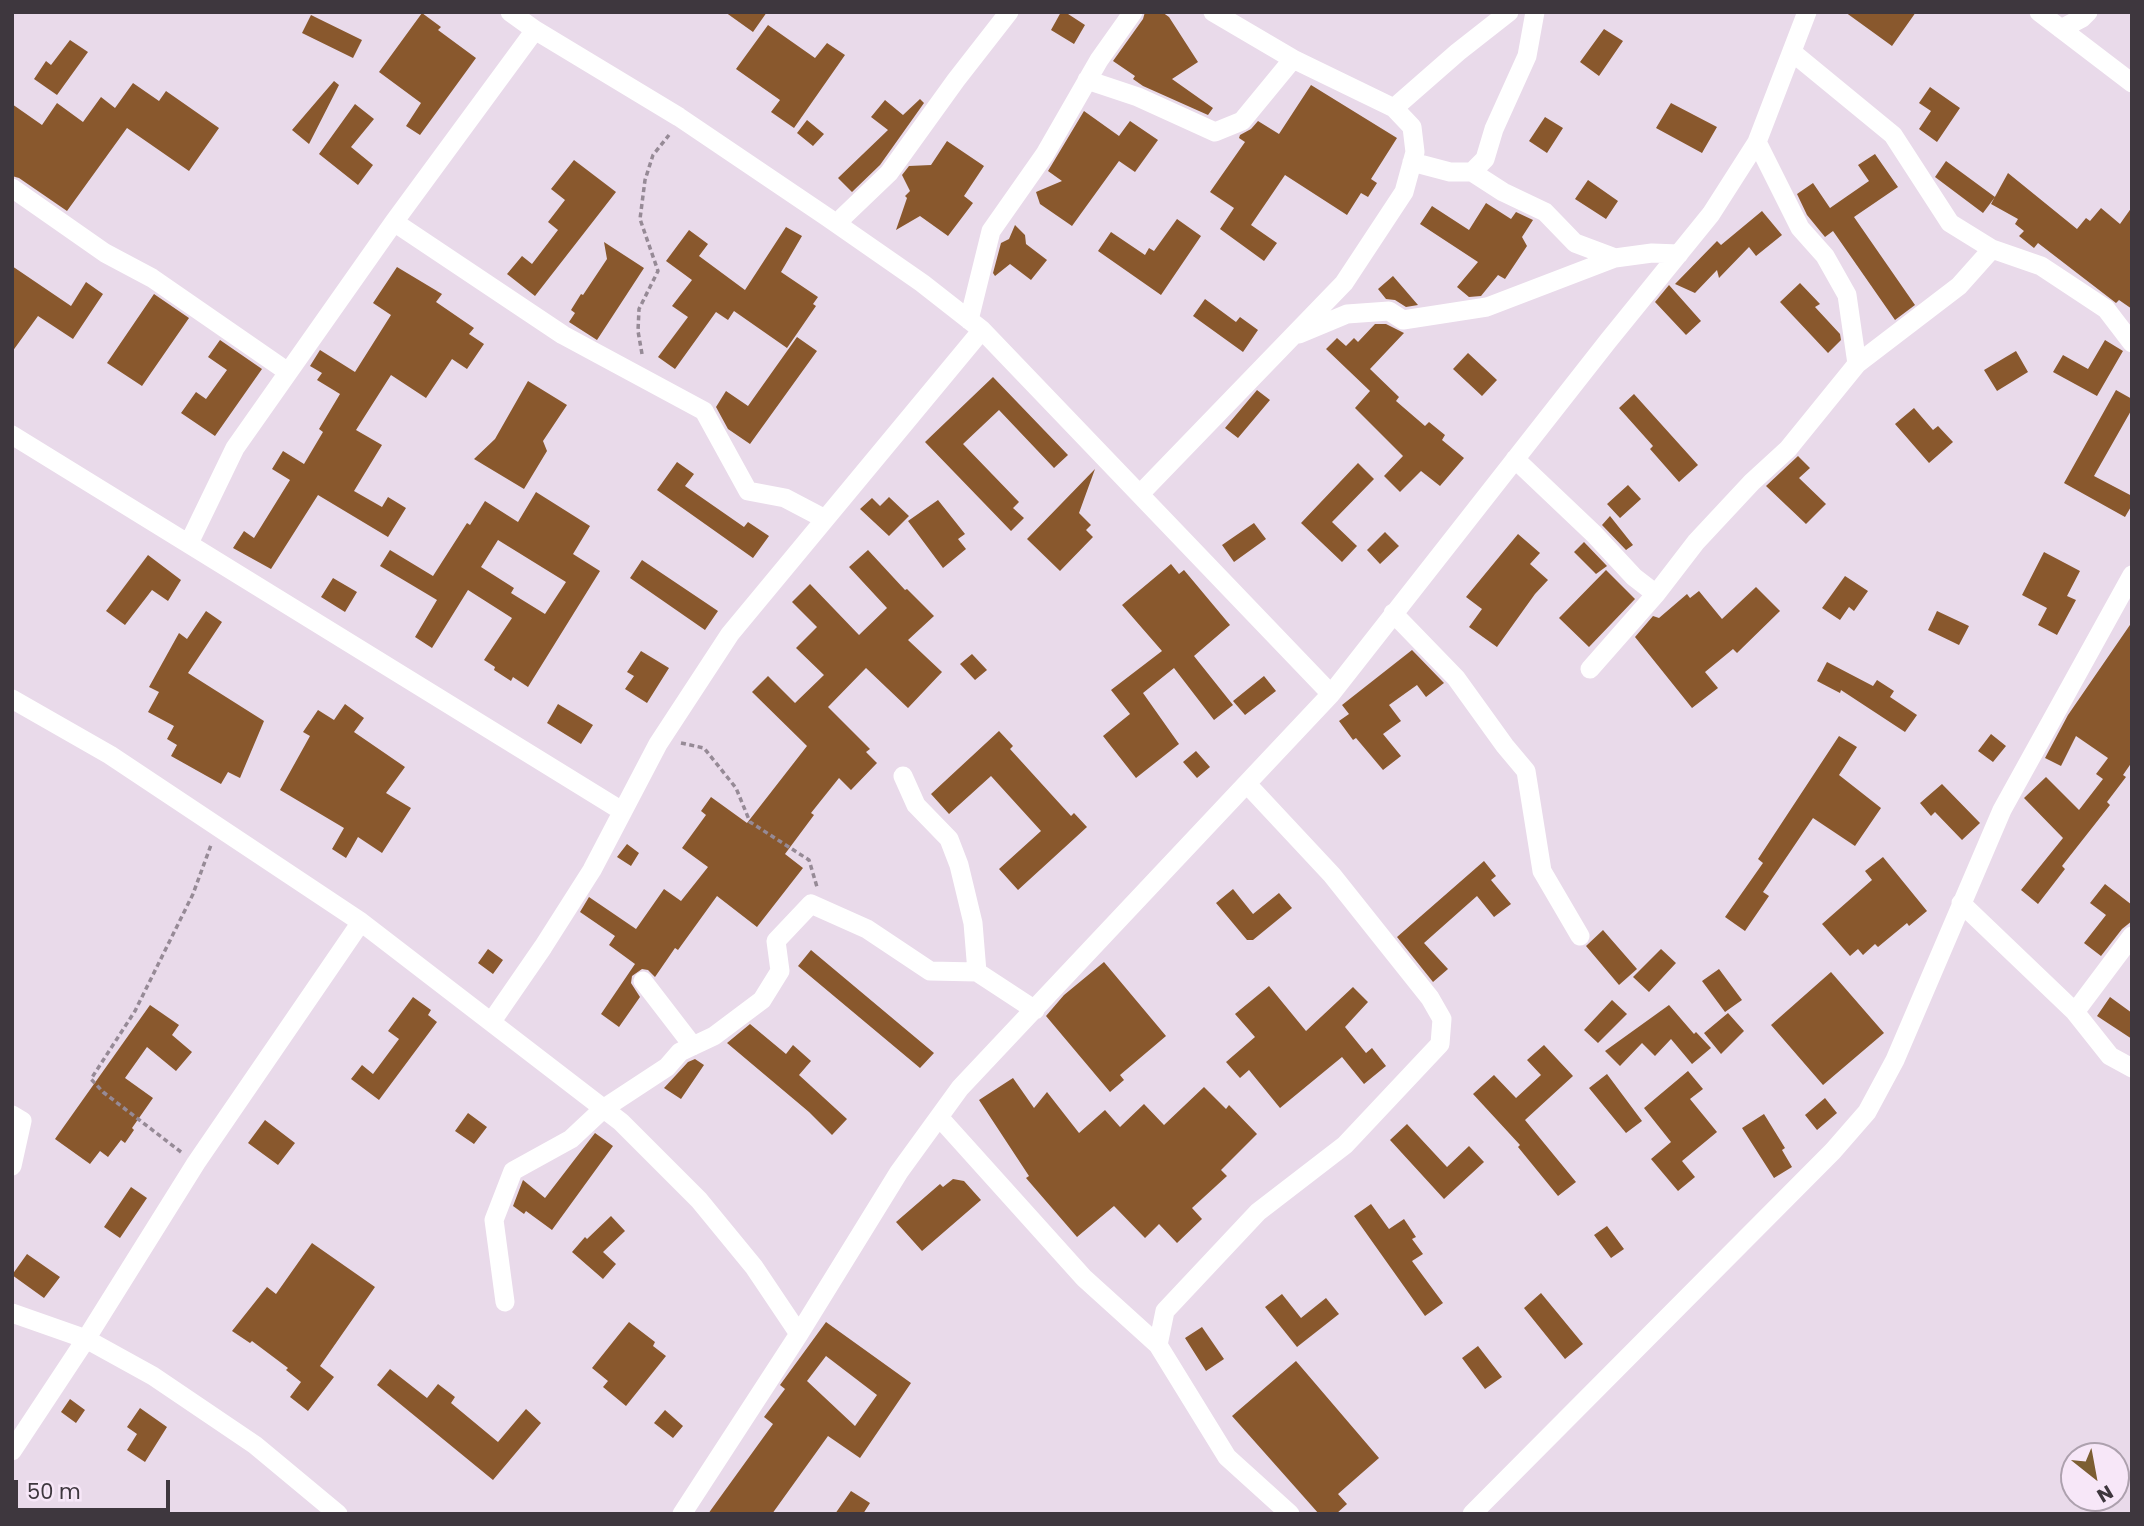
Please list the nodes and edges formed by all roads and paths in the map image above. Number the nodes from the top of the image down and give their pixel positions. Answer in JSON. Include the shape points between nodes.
{"nodes":[{"id":1,"x":510,"y":12,"type":"edge"},
{"id":2,"x":1009,"y":12,"type":"edge"},
{"id":3,"x":1133,"y":12,"type":"edge"},
{"id":4,"x":1213,"y":12,"type":"edge"},
{"id":5,"x":1509,"y":12,"type":"edge"},
{"id":6,"x":1535,"y":12,"type":"edge"},
{"id":7,"x":1807,"y":12,"type":"edge"},
{"id":8,"x":2039,"y":12,"type":"edge"},
{"id":9,"x":2088,"y":12,"type":"edge"},
{"id":10,"x":2061,"y":29,"type":"junction"},
{"id":11,"x":535,"y":30,"type":"junction"},
{"id":12,"x":1792,"y":52,"type":"junction"},
{"id":13,"x":1293,"y":59,"type":"junction"},
{"id":14,"x":1087,"y":80,"type":"junction"},
{"id":15,"x":2132,"y":83,"type":"edge"},
{"id":16,"x":1394,"y":108,"type":"junction"},
{"id":17,"x":679,"y":117,"type":"junction"},
{"id":18,"x":1757,"y":142,"type":"junction"},
{"id":19,"x":1412,"y":162,"type":"junction"},
{"id":20,"x":1472,"y":172,"type":"junction"},
{"id":21,"x":12,"y":188,"type":"edge"},
{"id":22,"x":394,"y":222,"type":"junction"},
{"id":23,"x":841,"y":226,"type":"junction"},
{"id":24,"x":1992,"y":249,"type":"junction"},
{"id":25,"x":1679,"y":254,"type":"junction"},
{"id":26,"x":1615,"y":258,"type":"junction"},
{"id":27,"x":976,"y":325,"type":"junction"},
{"id":28,"x":1291,"y":337,"type":"junction"},
{"id":29,"x":2132,"y":343,"type":"edge"},
{"id":30,"x":1857,"y":364,"type":"junction"},
{"id":31,"x":288,"y":372,"type":"junction"},
{"id":32,"x":641,"y":377,"type":"junction"},
{"id":33,"x":12,"y":435,"type":"edge"},
{"id":34,"x":1515,"y":459,"type":"junction"},
{"id":35,"x":1140,"y":494,"type":"junction"},
{"id":36,"x":825,"y":519,"type":"junction"},
{"id":37,"x":189,"y":543,"type":"junction"},
{"id":38,"x":2132,"y":575,"type":"edge"},
{"id":39,"x":1656,"y":594,"type":"junction"},
{"id":40,"x":1393,"y":613,"type":"junction"},
{"id":41,"x":1590,"y":669,"type":"dead end"},
{"id":42,"x":1331,"y":694,"type":"junction"},
{"id":43,"x":12,"y":699,"type":"edge"},
{"id":44,"x":662,"y":738,"type":"junction"},
{"id":45,"x":903,"y":776,"type":"dead end"},
{"id":46,"x":1247,"y":784,"type":"junction"},
{"id":47,"x":622,"y":811,"type":"junction"},
{"id":48,"x":217,"y":826,"type":"junction"},
{"id":49,"x":1961,"y":903,"type":"junction"},
{"id":50,"x":824,"y":910,"type":"junction"},
{"id":51,"x":360,"y":922,"type":"junction"},
{"id":52,"x":1580,"y":936,"type":"dead end"},
{"id":53,"x":2132,"y":936,"type":"edge"},
{"id":54,"x":977,"y":972,"type":"junction"},
{"id":55,"x":643,"y":981,"type":"dead end"},
{"id":56,"x":1035,"y":1010,"type":"junction"},
{"id":57,"x":2075,"y":1012,"type":"junction"},
{"id":58,"x":492,"y":1021,"type":"junction"},
{"id":59,"x":693,"y":1046,"type":"junction"},
{"id":60,"x":2132,"y":1068,"type":"edge"},
{"id":61,"x":603,"y":1109,"type":"junction"},
{"id":62,"x":12,"y":1115,"type":"edge"},
{"id":63,"x":939,"y":1117,"type":"junction"},
{"id":64,"x":196,"y":1163,"type":"junction"},
{"id":65,"x":12,"y":1166,"type":"edge"},
{"id":66,"x":505,"y":1302,"type":"dead end"},
{"id":67,"x":13,"y":1310,"type":"edge"},
{"id":68,"x":799,"y":1334,"type":"junction"},
{"id":69,"x":86,"y":1339,"type":"junction"},
{"id":70,"x":1158,"y":1345,"type":"junction"},
{"id":71,"x":12,"y":1451,"type":"edge"},
{"id":72,"x":338,"y":1514,"type":"edge"},
{"id":73,"x":682,"y":1514,"type":"edge"},
{"id":74,"x":1290,"y":1514,"type":"edge"},
{"id":75,"x":1472,"y":1514,"type":"edge"}],
"edges":[{"from":1,"to":11,"type":"street"},
{"from":2,"to":23,"type":"street","via":[[889,173],[843,217]]},
{"from":3,"to":14,"type":"street"},
{"from":4,"to":13,"type":"street"},
{"from":5,"to":16,"type":"street"},
{"from":6,"to":20,"type":"street","via":[[1527,56],[1485,159]]},
{"from":7,"to":12,"type":"street"},
{"from":8,"to":10,"type":"street"},
{"from":9,"to":10,"type":"street"},
{"from":10,"to":15,"type":"street"},
{"from":11,"to":17,"type":"street"},
{"from":11,"to":22,"type":"street"},
{"from":12,"to":18,"type":"street"},
{"from":12,"to":24,"type":"street","via":[[1893,135],[1950,223]]},
{"from":13,"to":14,"type":"street","via":[[1242,121],[1215,132]]},
{"from":13,"to":16,"type":"street"},
{"from":14,"to":27,"type":"street","via":[[1045,154],[991,231]]},
{"from":16,"to":19,"type":"street","via":[[1412,127]]},
{"from":17,"to":23,"type":"street"},
{"from":17,"to":32,"type":"path","via":[[653,155],[645,180],[640,219],[657,271],[639,309]]},
{"from":18,"to":25,"type":"street"},
{"from":18,"to":30,"type":"street","via":[[1800,228],[1825,256],[1847,295]]},
{"from":19,"to":20,"type":"street","via":[[1450,172]]},
{"from":19,"to":28,"type":"street","via":[[1404,192],[1344,283]]},
{"from":20,"to":26,"type":"street","via":[[1545,212],[1575,243]]},
{"from":21,"to":31,"type":"street"},
{"from":22,"to":31,"type":"street"},
{"from":22,"to":32,"type":"street","via":[[563,335]]},
{"from":23,"to":27,"type":"street"},
{"from":24,"to":29,"type":"street","via":[[2041,266],[2106,309]]},
{"from":24,"to":30,"type":"street","via":[[1959,286]]},
{"from":25,"to":26,"type":"street"},
{"from":25,"to":34,"type":"street"},
{"from":26,"to":28,"type":"street","via":[[1487,307],[1403,320],[1389,311],[1348,314]]},
{"from":27,"to":35,"type":"street"},
{"from":27,"to":36,"type":"street"},
{"from":28,"to":35,"type":"street"},
{"from":30,"to":39,"type":"street","via":[[1788,449],[1696,542]]},
{"from":31,"to":37,"type":"street","via":[[234,448]]},
{"from":32,"to":36,"type":"street","via":[[705,411],[748,491],[785,498]]},
{"from":33,"to":37,"type":"street"},
{"from":34,"to":39,"type":"street","via":[[1633,577]]},
{"from":34,"to":40,"type":"street"},
{"from":35,"to":42,"type":"street"},
{"from":36,"to":44,"type":"street","via":[[730,635]]},
{"from":37,"to":47,"type":"street"},
{"from":38,"to":49,"type":"street","via":[[2001,810]]},
{"from":39,"to":41,"type":"street"},
{"from":40,"to":42,"type":"street"},
{"from":40,"to":52,"type":"street","via":[[1455,678],[1526,771],[1542,871]]},
{"from":42,"to":46,"type":"street"},
{"from":43,"to":48,"type":"street","via":[[110,755]]},
{"from":44,"to":47,"type":"street"},
{"from":44,"to":50,"type":"path","via":[[704,748],[736,788],[750,822],[808,860]]},
{"from":45,"to":54,"type":"street","via":[[916,805],[949,839],[959,865],[973,923]]},
{"from":46,"to":56,"type":"street"},
{"from":46,"to":70,"type":"street","via":[[1332,874],[1430,998],[1442,1019],[1440,1044],[1345,1145],[1258,1212],[1166,1311]]},
{"from":47,"to":58,"type":"street","via":[[585,881]]},
{"from":48,"to":51,"type":"street"},
{"from":48,"to":64,"type":"path","via":[[192,894],[135,1012],[90,1079]]},
{"from":49,"to":57,"type":"street"},
{"from":49,"to":75,"type":"street","via":[[1895,1060],[1867,1112],[1833,1152]]},
{"from":50,"to":54,"type":"street","via":[[867,929],[930,971]]},
{"from":50,"to":59,"type":"street","via":[[811,904],[776,942],[780,971],[761,1000]]},
{"from":51,"to":58,"type":"street"},
{"from":51,"to":64,"type":"street"},
{"from":53,"to":57,"type":"street"},
{"from":54,"to":56,"type":"street"},
{"from":55,"to":59,"type":"street"},
{"from":56,"to":63,"type":"street","via":[[960,1088]]},
{"from":57,"to":60,"type":"street","via":[[2110,1056]]},
{"from":58,"to":61,"type":"street"},
{"from":59,"to":61,"type":"street"},
{"from":61,"to":66,"type":"street","via":[[570,1139],[513,1171],[494,1220]]},
{"from":61,"to":68,"type":"street","via":[[699,1200],[754,1266]]},
{"from":62,"to":65,"type":"street","via":[[22,1121]]},
{"from":63,"to":68,"type":"street","via":[[899,1172]]},
{"from":63,"to":70,"type":"street","via":[[1084,1278]]},
{"from":64,"to":69,"type":"street"},
{"from":67,"to":69,"type":"street"},
{"from":68,"to":73,"type":"street"},
{"from":69,"to":71,"type":"street"},
{"from":69,"to":72,"type":"street","via":[[153,1376],[255,1445]]},
{"from":70,"to":74,"type":"street","via":[[1227,1457]]}]}
